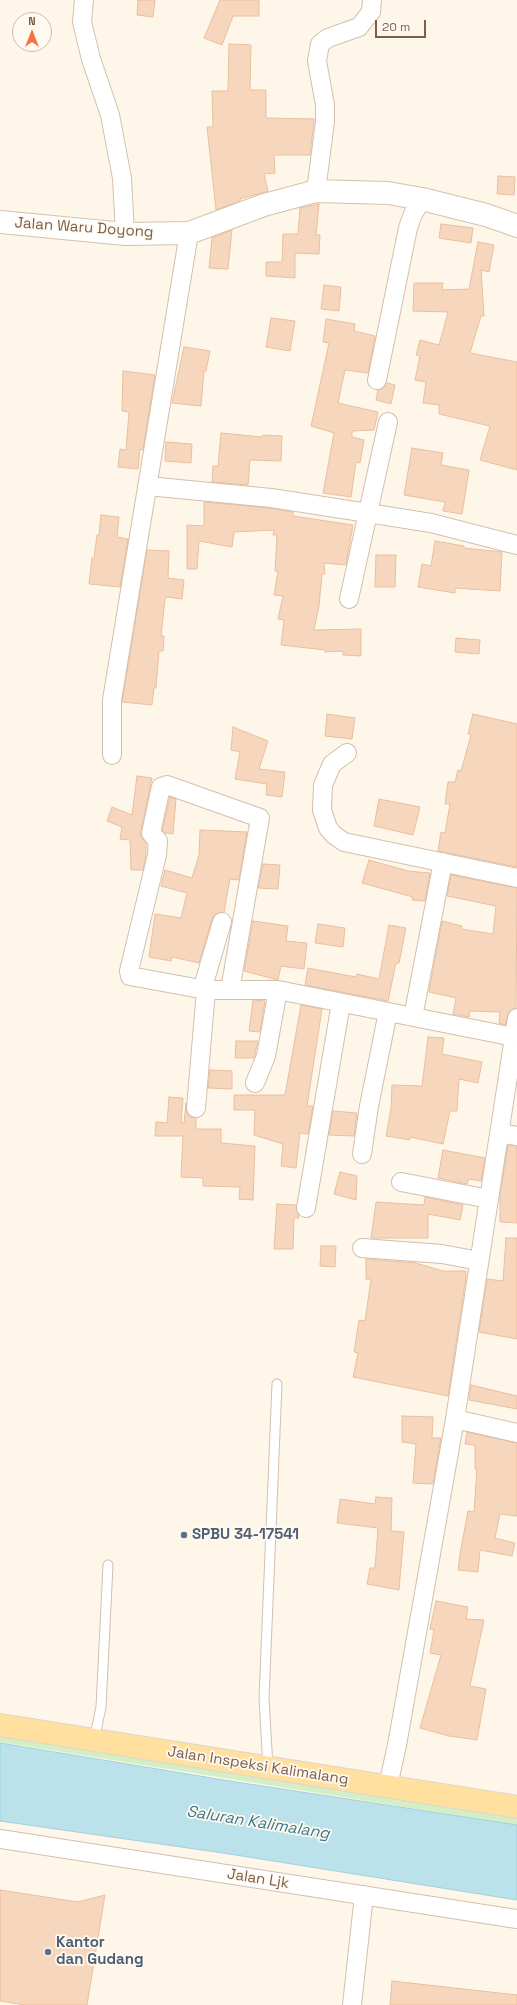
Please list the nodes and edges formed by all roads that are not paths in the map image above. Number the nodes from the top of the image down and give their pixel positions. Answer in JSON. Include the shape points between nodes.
{"nodes":[{"id":1,"x":84,"y":0,"type":"edge"},
{"id":2,"x":372,"y":0,"type":"edge"},
{"id":3,"x":316,"y":191,"type":"junction"},
{"id":4,"x":422,"y":199,"type":"junction"},
{"id":5,"x":0,"y":222,"type":"edge"},
{"id":6,"x":517,"y":226,"type":"edge"},
{"id":7,"x":189,"y":233,"type":"junction"},
{"id":8,"x":125,"y":234,"type":"junction"},
{"id":9,"x":377,"y":380,"type":"dead end"},
{"id":10,"x":388,"y":422,"type":"dead end"},
{"id":11,"x":148,"y":486,"type":"junction"},
{"id":12,"x":368,"y":513,"type":"junction"},
{"id":13,"x":517,"y":545,"type":"edge"},
{"id":14,"x":349,"y":599,"type":"dead end"},
{"id":15,"x":347,"y":753,"type":"dead end"},
{"id":16,"x":112,"y":755,"type":"dead end"},
{"id":17,"x":443,"y":862,"type":"junction"},
{"id":18,"x":517,"y":878,"type":"edge"},
{"id":19,"x":222,"y":922,"type":"dead end"},
{"id":20,"x":204,"y":990,"type":"junction"},
{"id":21,"x":230,"y":990,"type":"junction"},
{"id":22,"x":278,"y":990,"type":"junction"},
{"id":23,"x":341,"y":1003,"type":"junction"},
{"id":24,"x":388,"y":1012,"type":"junction"},
{"id":25,"x":413,"y":1017,"type":"junction"},
{"id":26,"x":517,"y":1018,"type":"edge"},
{"id":27,"x":514,"y":1037,"type":"junction"},
{"id":28,"x":255,"y":1083,"type":"dead end"},
{"id":29,"x":196,"y":1108,"type":"dead end"},
{"id":30,"x":499,"y":1133,"type":"junction"},
{"id":31,"x":517,"y":1136,"type":"edge"},
{"id":32,"x":362,"y":1154,"type":"dead end"},
{"id":33,"x":401,"y":1182,"type":"dead end"},
{"id":34,"x":489,"y":1199,"type":"junction"},
{"id":35,"x":306,"y":1208,"type":"dead end"},
{"id":36,"x":362,"y":1248,"type":"dead end"},
{"id":37,"x":479,"y":1261,"type":"junction"},
{"id":38,"x":277,"y":1384,"type":"dead end"},
{"id":39,"x":455,"y":1419,"type":"junction"},
{"id":40,"x":517,"y":1433,"type":"edge"},
{"id":41,"x":108,"y":1565,"type":"dead end"},
{"id":42,"x":0,"y":1725,"type":"edge"},
{"id":43,"x":94,"y":1741,"type":"junction"},
{"id":44,"x":268,"y":1768,"type":"junction"},
{"id":45,"x":388,"y":1786,"type":"junction"},
{"id":46,"x":517,"y":1806,"type":"edge"},
{"id":47,"x":0,"y":1839,"type":"edge"},
{"id":48,"x":364,"y":1895,"type":"junction"},
{"id":49,"x":517,"y":1919,"type":"edge"},
{"id":50,"x":352,"y":2005,"type":"edge"}],
"edges":[{"from":1,"to":8,"type":"street","via":[[82,22],[91,59],[110,115],[122,178]]},
{"from":2,"to":3,"type":"street","via":[[371,12],[359,27],[328,38],[320,44],[317,61],[325,104]]},
{"from":3,"to":4,"type":"street","name":"Jalan Waru Doyong","via":[[388,193]]},
{"from":3,"to":7,"type":"street","name":"Jalan Waru Doyong","via":[[264,205]]},
{"from":4,"to":6,"type":"street","name":"Jalan Waru Doyong","via":[[486,215]]},
{"from":4,"to":9,"type":"street","via":[[408,228]]},
{"from":5,"to":8,"type":"street","name":"Jalan Waru Doyong"},
{"from":7,"to":8,"type":"street","name":"Jalan Waru Doyong"},
{"from":7,"to":11,"type":"street"},
{"from":10,"to":12,"type":"street"},
{"from":11,"to":12,"type":"street","via":[[271,498]]},
{"from":11,"to":16,"type":"street","via":[[112,700]]},
{"from":12,"to":13,"type":"street","via":[[431,523]]},
{"from":12,"to":14,"type":"street"},
{"from":15,"to":17,"type":"street","via":[[332,764],[323,786],[322,810],[328,828],[334,835],[344,842]]},
{"from":17,"to":18,"type":"street"},
{"from":17,"to":25,"type":"street"},
{"from":19,"to":20,"type":"street"},
{"from":20,"to":21,"type":"street"},
{"from":20,"to":21,"type":"street","via":[[131,976],[128,973],[157,855],[158,841],[151,833],[152,825],[161,787],[167,785],[260,818]]},
{"from":20,"to":29,"type":"street"},
{"from":21,"to":22,"type":"street"},
{"from":22,"to":23,"type":"street"},
{"from":22,"to":28,"type":"street","via":[[266,1056]]},
{"from":23,"to":24,"type":"street"},
{"from":23,"to":35,"type":"street"},
{"from":24,"to":25,"type":"street"},
{"from":24,"to":32,"type":"street"},
{"from":25,"to":27,"type":"street"},
{"from":26,"to":27,"type":"street"},
{"from":27,"to":30,"type":"street"},
{"from":30,"to":31,"type":"street"},
{"from":30,"to":34,"type":"street"},
{"from":33,"to":34,"type":"street"},
{"from":34,"to":37,"type":"street"},
{"from":36,"to":37,"type":"street","via":[[442,1254]]},
{"from":37,"to":39,"type":"street"},
{"from":38,"to":44,"type":"lane","via":[[264,1698]]},
{"from":39,"to":40,"type":"street"},
{"from":39,"to":45,"type":"street"},
{"from":41,"to":43,"type":"lane","via":[[101,1707]]},
{"from":42,"to":43,"type":"main road","name":"Jalan Inspeksi Kalimalang"},
{"from":43,"to":44,"type":"main road","name":"Jalan Inspeksi Kalimalang"},
{"from":44,"to":45,"type":"main road","name":"Jalan Inspeksi Kalimalang"},
{"from":45,"to":46,"type":"main road","name":"Jalan Inspeksi Kalimalang"},
{"from":47,"to":48,"type":"street","name":"Jalan Ljk"},
{"from":48,"to":49,"type":"street","name":"Jalan Ljk"},
{"from":48,"to":50,"type":"street"}]}
